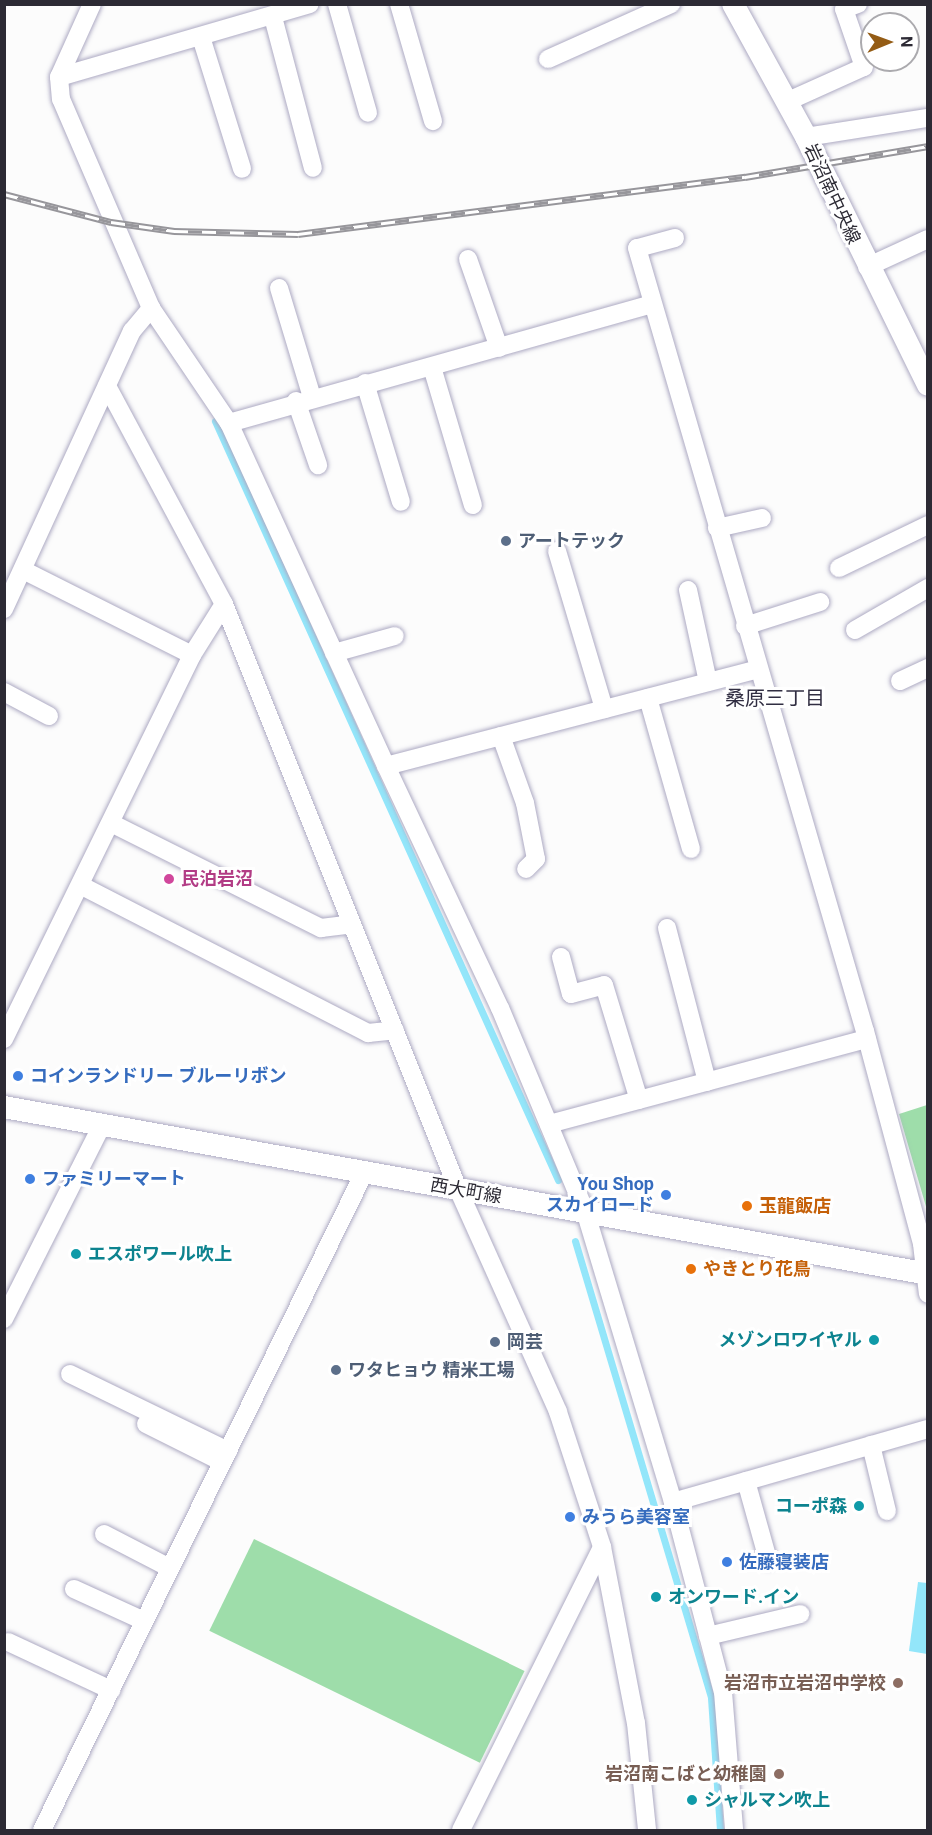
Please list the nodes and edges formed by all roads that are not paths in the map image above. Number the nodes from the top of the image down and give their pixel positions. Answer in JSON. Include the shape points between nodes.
{"nodes":[{"id":1,"x":93,"y":4,"type":"edge"},
{"id":2,"x":337,"y":4,"type":"edge"},
{"id":3,"x":399,"y":4,"type":"edge"},
{"id":4,"x":671,"y":4,"type":"edge"},
{"id":5,"x":733,"y":4,"type":"edge"},
{"id":6,"x":858,"y":4,"type":"edge"},
{"id":7,"x":300,"y":6,"type":"edge"},
{"id":8,"x":273,"y":17,"type":"junction"},
{"id":9,"x":201,"y":37,"type":"junction"},
{"id":10,"x":548,"y":59,"type":"dead end"},
{"id":11,"x":59,"y":77,"type":"junction"},
{"id":12,"x":786,"y":102,"type":"junction"},
{"id":13,"x":368,"y":113,"type":"dead end"},
{"id":14,"x":927,"y":118,"type":"edge"},
{"id":15,"x":433,"y":121,"type":"dead end"},
{"id":16,"x":806,"y":137,"type":"junction"},
{"id":17,"x":313,"y":168,"type":"dead end"},
{"id":18,"x":242,"y":169,"type":"dead end"},
{"id":19,"x":675,"y":238,"type":"dead end"},
{"id":20,"x":927,"y":239,"type":"edge"},
{"id":21,"x":468,"y":259,"type":"dead end"},
{"id":22,"x":867,"y":267,"type":"junction"},
{"id":23,"x":279,"y":288,"type":"dead end"},
{"id":24,"x":653,"y":304,"type":"junction"},
{"id":25,"x":151,"y":308,"type":"junction"},
{"id":26,"x":499,"y":348,"type":"junction"},
{"id":27,"x":432,"y":367,"type":"junction"},
{"id":28,"x":365,"y":383,"type":"junction"},
{"id":29,"x":927,"y":385,"type":"edge"},
{"id":30,"x":107,"y":386,"type":"junction"},
{"id":31,"x":304,"y":399,"type":"junction"},
{"id":32,"x":229,"y":423,"type":"junction"},
{"id":33,"x":318,"y":465,"type":"dead end"},
{"id":34,"x":401,"y":502,"type":"dead end"},
{"id":35,"x":473,"y":505,"type":"dead end"},
{"id":36,"x":762,"y":518,"type":"dead end"},
{"id":37,"x":927,"y":525,"type":"edge"},
{"id":38,"x":717,"y":528,"type":"junction"},
{"id":39,"x":556,"y":551,"type":"dead end"},
{"id":40,"x":839,"y":568,"type":"dead end"},
{"id":41,"x":25,"y":571,"type":"junction"},
{"id":42,"x":927,"y":588,"type":"edge"},
{"id":43,"x":688,"y":590,"type":"dead end"},
{"id":44,"x":820,"y":602,"type":"dead end"},
{"id":45,"x":224,"y":604,"type":"junction"},
{"id":46,"x":4,"y":609,"type":"edge"},
{"id":47,"x":745,"y":626,"type":"junction"},
{"id":48,"x":855,"y":630,"type":"dead end"},
{"id":49,"x":395,"y":636,"type":"dead end"},
{"id":50,"x":334,"y":653,"type":"junction"},
{"id":51,"x":192,"y":655,"type":"junction"},
{"id":52,"x":927,"y":668,"type":"edge"},
{"id":53,"x":758,"y":669,"type":"junction"},
{"id":54,"x":900,"y":681,"type":"dead end"},
{"id":55,"x":708,"y":682,"type":"junction"},
{"id":56,"x":4,"y":692,"type":"edge"},
{"id":57,"x":648,"y":698,"type":"junction"},
{"id":58,"x":604,"y":709,"type":"junction"},
{"id":59,"x":49,"y":716,"type":"dead end"},
{"id":60,"x":501,"y":736,"type":"junction"},
{"id":61,"x":386,"y":766,"type":"junction"},
{"id":62,"x":113,"y":824,"type":"junction"},
{"id":63,"x":691,"y":849,"type":"dead end"},
{"id":64,"x":526,"y":869,"type":"dead end"},
{"id":65,"x":82,"y":886,"type":"junction"},
{"id":66,"x":352,"y":924,"type":"junction"},
{"id":67,"x":667,"y":928,"type":"dead end"},
{"id":68,"x":561,"y":957,"type":"dead end"},
{"id":69,"x":395,"y":1030,"type":"junction"},
{"id":70,"x":4,"y":1039,"type":"edge"},
{"id":71,"x":867,"y":1039,"type":"junction"},
{"id":72,"x":707,"y":1082,"type":"junction"},
{"id":73,"x":639,"y":1100,"type":"junction"},
{"id":74,"x":4,"y":1107,"type":"edge"},
{"id":75,"x":549,"y":1124,"type":"junction"},
{"id":76,"x":102,"y":1125,"type":"junction"},
{"id":77,"x":364,"y":1173,"type":"junction"},
{"id":78,"x":458,"y":1190,"type":"junction"},
{"id":79,"x":586,"y":1214,"type":"junction"},
{"id":80,"x":925,"y":1280,"type":"edge"},
{"id":81,"x":4,"y":1319,"type":"edge"},
{"id":82,"x":70,"y":1374,"type":"dead end"},
{"id":83,"x":145,"y":1424,"type":"dead end"},
{"id":84,"x":927,"y":1429,"type":"edge"},
{"id":85,"x":871,"y":1445,"type":"junction"},
{"id":86,"x":225,"y":1456,"type":"junction"},
{"id":87,"x":746,"y":1481,"type":"junction"},
{"id":88,"x":673,"y":1502,"type":"junction"},
{"id":89,"x":888,"y":1511,"type":"dead end"},
{"id":90,"x":104,"y":1534,"type":"dead end"},
{"id":91,"x":602,"y":1547,"type":"junction"},
{"id":92,"x":768,"y":1560,"type":"dead end"},
{"id":93,"x":170,"y":1568,"type":"junction"},
{"id":94,"x":74,"y":1589,"type":"dead end"},
{"id":95,"x":800,"y":1614,"type":"dead end"},
{"id":96,"x":144,"y":1621,"type":"junction"},
{"id":97,"x":708,"y":1636,"type":"junction"},
{"id":98,"x":8,"y":1642,"type":"dead end"},
{"id":99,"x":111,"y":1690,"type":"junction"},
{"id":100,"x":42,"y":1830,"type":"edge"},
{"id":101,"x":461,"y":1830,"type":"edge"},
{"id":102,"x":647,"y":1830,"type":"edge"},
{"id":103,"x":734,"y":1830,"type":"edge"}],
"edges":[{"from":1,"to":11,"type":"street"},
{"from":2,"to":13,"type":"street"},
{"from":3,"to":15,"type":"street"},
{"from":4,"to":10,"type":"street"},
{"from":5,"to":12,"type":"street","name":"岩沼南中央線"},
{"from":6,"to":12,"type":"street","via":[[844,9],[864,67]]},
{"from":7,"to":8,"type":"street"},
{"from":8,"to":9,"type":"street"},
{"from":8,"to":17,"type":"street"},
{"from":9,"to":11,"type":"street"},
{"from":9,"to":18,"type":"street"},
{"from":11,"to":25,"type":"street","via":[[61,99]]},
{"from":12,"to":16,"type":"street","name":"岩沼南中央線"},
{"from":14,"to":16,"type":"street"},
{"from":16,"to":22,"type":"street","name":"岩沼南中央線"},
{"from":19,"to":24,"type":"street","via":[[637,248]]},
{"from":20,"to":22,"type":"street"},
{"from":21,"to":26,"type":"street"},
{"from":22,"to":29,"type":"street","name":"岩沼南中央線"},
{"from":23,"to":31,"type":"street"},
{"from":24,"to":26,"type":"street"},
{"from":24,"to":38,"type":"street"},
{"from":25,"to":30,"type":"street","via":[[132,331]]},
{"from":25,"to":32,"type":"street"},
{"from":26,"to":27,"type":"street"},
{"from":27,"to":28,"type":"street"},
{"from":27,"to":35,"type":"street"},
{"from":28,"to":31,"type":"street"},
{"from":28,"to":34,"type":"street"},
{"from":30,"to":41,"type":"street"},
{"from":30,"to":45,"type":"street"},
{"from":31,"to":32,"type":"street"},
{"from":31,"to":33,"type":"street"},
{"from":32,"to":50,"type":"street"},
{"from":36,"to":38,"type":"street"},
{"from":37,"to":40,"type":"street"},
{"from":38,"to":47,"type":"street"},
{"from":39,"to":58,"type":"street"},
{"from":41,"to":46,"type":"street"},
{"from":41,"to":51,"type":"street"},
{"from":42,"to":48,"type":"street"},
{"from":43,"to":55,"type":"street"},
{"from":44,"to":47,"type":"street"},
{"from":45,"to":51,"type":"street"},
{"from":45,"to":66,"type":"street"},
{"from":47,"to":53,"type":"street"},
{"from":49,"to":50,"type":"street"},
{"from":50,"to":61,"type":"street"},
{"from":51,"to":62,"type":"street"},
{"from":52,"to":54,"type":"street"},
{"from":53,"to":55,"type":"street"},
{"from":53,"to":71,"type":"street"},
{"from":55,"to":57,"type":"street"},
{"from":56,"to":59,"type":"street"},
{"from":57,"to":58,"type":"street"},
{"from":57,"to":63,"type":"street"},
{"from":58,"to":60,"type":"street"},
{"from":60,"to":61,"type":"street"},
{"from":60,"to":64,"type":"street","via":[[525,803],[536,859]]},
{"from":61,"to":75,"type":"street"},
{"from":62,"to":65,"type":"street"},
{"from":62,"to":66,"type":"street","via":[[321,928]]},
{"from":65,"to":69,"type":"street","via":[[368,1033]]},
{"from":65,"to":70,"type":"street"},
{"from":66,"to":69,"type":"street"},
{"from":67,"to":72,"type":"street"},
{"from":68,"to":73,"type":"street","via":[[571,993],[604,985]]},
{"from":69,"to":78,"type":"street"},
{"from":71,"to":72,"type":"street"},
{"from":71,"to":80,"type":"street","via":[[922,1244]]},
{"from":72,"to":73,"type":"street"},
{"from":73,"to":75,"type":"street"},
{"from":74,"to":76,"type":"street","name":"西大町線"},
{"from":75,"to":79,"type":"street"},
{"from":76,"to":77,"type":"street","name":"西大町線"},
{"from":76,"to":81,"type":"street"},
{"from":77,"to":78,"type":"street","name":"西大町線"},
{"from":77,"to":86,"type":"street"},
{"from":78,"to":79,"type":"street","name":"西大町線"},
{"from":78,"to":91,"type":"street","via":[[558,1412]]},
{"from":79,"to":80,"type":"street","name":"西大町線"},
{"from":79,"to":88,"type":"street"},
{"from":82,"to":86,"type":"street"},
{"from":83,"to":86,"type":"street"},
{"from":84,"to":85,"type":"street"},
{"from":85,"to":87,"type":"street"},
{"from":85,"to":89,"type":"street"},
{"from":86,"to":93,"type":"street"},
{"from":87,"to":88,"type":"street"},
{"from":87,"to":92,"type":"street"},
{"from":88,"to":97,"type":"street"},
{"from":90,"to":93,"type":"street"},
{"from":91,"to":101,"type":"street"},
{"from":91,"to":102,"type":"street","via":[[636,1723]]},
{"from":93,"to":96,"type":"street"},
{"from":94,"to":96,"type":"street"},
{"from":95,"to":97,"type":"street"},
{"from":96,"to":99,"type":"street"},
{"from":97,"to":103,"type":"street","via":[[723,1692]]},
{"from":98,"to":99,"type":"street"},
{"from":99,"to":100,"type":"street"}]}
